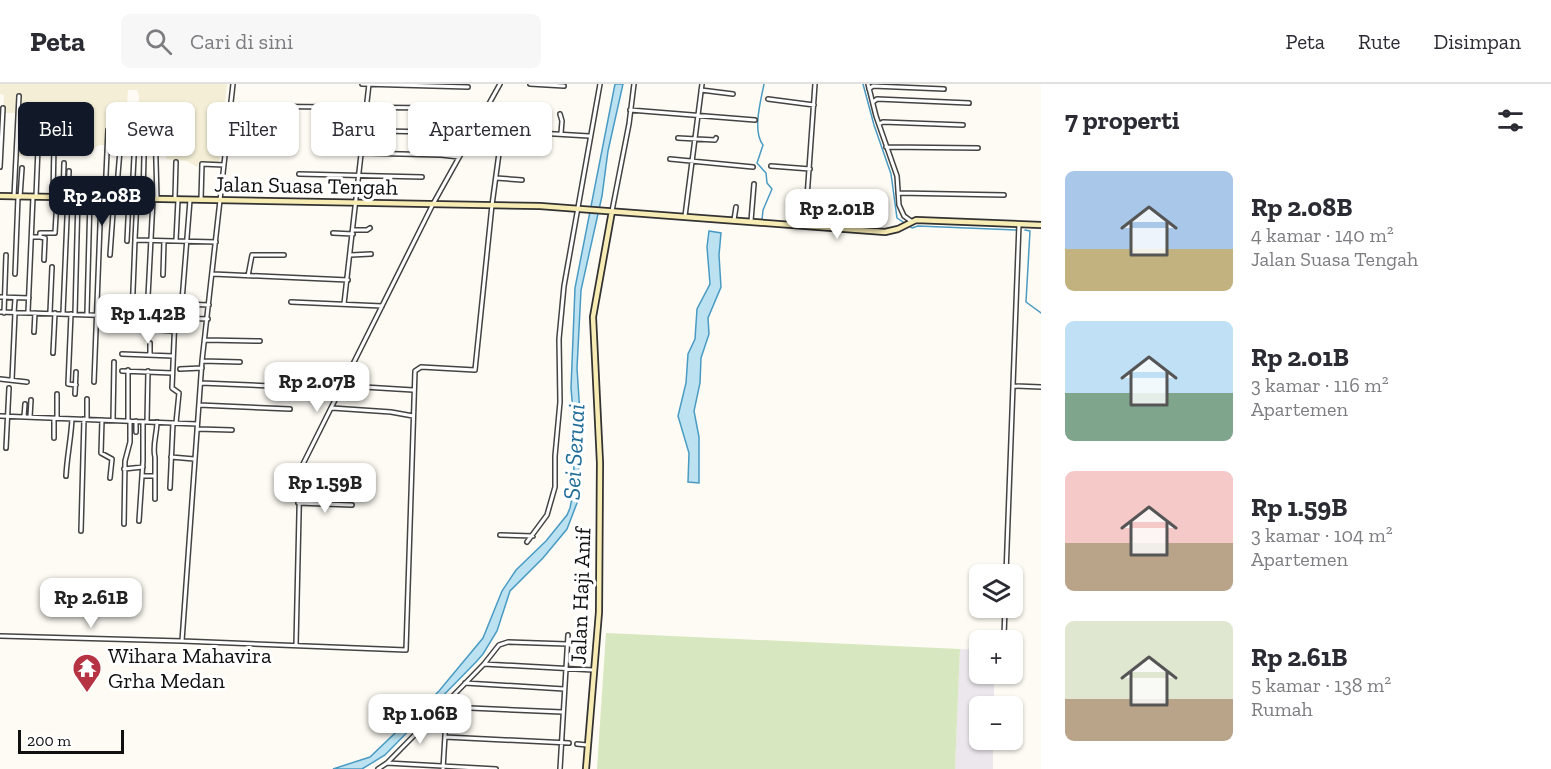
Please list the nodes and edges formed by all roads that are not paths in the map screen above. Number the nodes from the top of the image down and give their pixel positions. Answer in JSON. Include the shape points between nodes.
{"nodes":[{"id":1,"x":233,"y":84,"type":"edge"},
{"id":2,"x":362,"y":84,"type":"edge"},
{"id":3,"x":369,"y":84,"type":"edge"},
{"id":4,"x":501,"y":84,"type":"edge"},
{"id":5,"x":530,"y":84,"type":"edge"},
{"id":6,"x":600,"y":84,"type":"edge"},
{"id":7,"x":634,"y":84,"type":"edge"},
{"id":8,"x":702,"y":84,"type":"edge"},
{"id":9,"x":815,"y":84,"type":"edge"},
{"id":10,"x":564,"y":86,"type":"dead end"},
{"id":11,"x":869,"y":86,"type":"edge"},
{"id":12,"x":468,"y":87,"type":"dead end"},
{"id":13,"x":944,"y":89,"type":"dead end"},
{"id":14,"x":701,"y":90,"type":"junction"},
{"id":15,"x":733,"y":94,"type":"dead end"},
{"id":16,"x":19,"y":96,"type":"dead end"},
{"id":17,"x":768,"y":99,"type":"dead end"},
{"id":18,"x":231,"y":102,"type":"edge"},
{"id":19,"x":367,"y":102,"type":"edge"},
{"id":20,"x":490,"y":102,"type":"edge"},
{"id":21,"x":873,"y":102,"type":"junction"},
{"id":22,"x":969,"y":103,"type":"dead end"},
{"id":23,"x":814,"y":105,"type":"junction"},
{"id":24,"x":3,"y":108,"type":"dead end"},
{"id":25,"x":630,"y":110,"type":"junction"},
{"id":26,"x":560,"y":114,"type":"dead end"},
{"id":27,"x":697,"y":115,"type":"junction"},
{"id":28,"x":754,"y":120,"type":"dead end"},
{"id":29,"x":879,"y":124,"type":"junction"},
{"id":30,"x":963,"y":125,"type":"dead end"},
{"id":31,"x":561,"y":134,"type":"junction"},
{"id":32,"x":589,"y":136,"type":"junction"},
{"id":33,"x":678,"y":138,"type":"dead end"},
{"id":34,"x":716,"y":138,"type":"dead end"},
{"id":35,"x":693,"y":139,"type":"junction"},
{"id":36,"x":886,"y":147,"type":"junction"},
{"id":37,"x":978,"y":148,"type":"dead end"},
{"id":38,"x":37,"y":156,"type":"edge"},
{"id":39,"x":55,"y":156,"type":"edge"},
{"id":40,"x":106,"y":156,"type":"edge"},
{"id":41,"x":119,"y":156,"type":"edge"},
{"id":42,"x":136,"y":156,"type":"edge"},
{"id":43,"x":144,"y":156,"type":"dead end"},
{"id":44,"x":155,"y":156,"type":"edge"},
{"id":45,"x":224,"y":156,"type":"edge"},
{"id":46,"x":362,"y":156,"type":"edge"},
{"id":47,"x":457,"y":156,"type":"edge"},
{"id":48,"x":670,"y":159,"type":"dead end"},
{"id":49,"x":691,"y":161,"type":"junction"},
{"id":50,"x":64,"y":162,"type":"dead end"},
{"id":51,"x":176,"y":162,"type":"dead end"},
{"id":52,"x":223,"y":165,"type":"junction"},
{"id":53,"x":771,"y":166,"type":"dead end"},
{"id":54,"x":0,"y":167,"type":"edge"},
{"id":55,"x":753,"y":167,"type":"dead end"},
{"id":56,"x":22,"y":168,"type":"dead end"},
{"id":57,"x":810,"y":169,"type":"junction"},
{"id":58,"x":69,"y":171,"type":"dead end"},
{"id":59,"x":298,"y":174,"type":"dead end"},
{"id":60,"x":359,"y":176,"type":"junction"},
{"id":61,"x":422,"y":177,"type":"dead end"},
{"id":62,"x":496,"y":178,"type":"junction"},
{"id":63,"x":522,"y":180,"type":"dead end"},
{"id":64,"x":754,"y":184,"type":"dead end"},
{"id":65,"x":898,"y":193,"type":"junction"},
{"id":66,"x":1004,"y":195,"type":"dead end"},
{"id":67,"x":0,"y":196,"type":"edge"},
{"id":68,"x":17,"y":197,"type":"junction"},
{"id":69,"x":35,"y":197,"type":"junction"},
{"id":70,"x":60,"y":198,"type":"junction"},
{"id":71,"x":78,"y":198,"type":"junction"},
{"id":72,"x":90,"y":198,"type":"junction"},
{"id":73,"x":103,"y":199,"type":"junction"},
{"id":74,"x":115,"y":199,"type":"junction"},
{"id":75,"x":135,"y":199,"type":"junction"},
{"id":76,"x":155,"y":200,"type":"junction"},
{"id":77,"x":177,"y":200,"type":"junction"},
{"id":78,"x":190,"y":200,"type":"junction"},
{"id":79,"x":201,"y":201,"type":"junction"},
{"id":80,"x":220,"y":201,"type":"junction"},
{"id":81,"x":357,"y":202,"type":"junction"},
{"id":82,"x":433,"y":204,"type":"junction"},
{"id":83,"x":492,"y":205,"type":"junction"},
{"id":84,"x":736,"y":207,"type":"dead end"},
{"id":85,"x":577,"y":208,"type":"junction"},
{"id":86,"x":612,"y":210,"type":"junction"},
{"id":87,"x":685,"y":216,"type":"junction"},
{"id":88,"x":734,"y":220,"type":"junction"},
{"id":89,"x":752,"y":221,"type":"junction"},
{"id":90,"x":910,"y":222,"type":"junction"},
{"id":91,"x":1019,"y":224,"type":"junction"},
{"id":92,"x":1041,"y":225,"type":"edge"},
{"id":93,"x":805,"y":226,"type":"junction"},
{"id":94,"x":370,"y":228,"type":"dead end"},
{"id":95,"x":353,"y":232,"type":"junction"},
{"id":96,"x":333,"y":233,"type":"dead end"},
{"id":97,"x":32,"y":237,"type":"junction"},
{"id":98,"x":40,"y":237,"type":"junction"},
{"id":99,"x":135,"y":240,"type":"junction"},
{"id":100,"x":151,"y":240,"type":"junction"},
{"id":101,"x":186,"y":240,"type":"junction"},
{"id":102,"x":127,"y":241,"type":"dead end"},
{"id":103,"x":164,"y":241,"type":"junction"},
{"id":104,"x":176,"y":241,"type":"junction"},
{"id":105,"x":217,"y":242,"type":"junction"},
{"id":106,"x":371,"y":254,"type":"dead end"},
{"id":107,"x":6,"y":255,"type":"dead end"},
{"id":108,"x":110,"y":255,"type":"dead end"},
{"id":109,"x":284,"y":255,"type":"dead end"},
{"id":110,"x":351,"y":255,"type":"junction"},
{"id":111,"x":44,"y":260,"type":"dead end"},
{"id":112,"x":52,"y":267,"type":"dead end"},
{"id":113,"x":15,"y":274,"type":"dead end"},
{"id":114,"x":163,"y":274,"type":"dead end"},
{"id":115,"x":213,"y":274,"type":"junction"},
{"id":116,"x":248,"y":276,"type":"junction"},
{"id":117,"x":348,"y":280,"type":"junction"},
{"id":118,"x":2,"y":297,"type":"edge"},
{"id":119,"x":15,"y":298,"type":"junction"},
{"id":120,"x":28,"y":298,"type":"junction"},
{"id":121,"x":291,"y":302,"type":"dead end"},
{"id":122,"x":209,"y":304,"type":"junction"},
{"id":123,"x":344,"y":304,"type":"junction"},
{"id":124,"x":383,"y":306,"type":"junction"},
{"id":125,"x":2,"y":312,"type":"edge"},
{"id":126,"x":28,"y":312,"type":"junction"},
{"id":127,"x":52,"y":312,"type":"junction"},
{"id":128,"x":15,"y":313,"type":"junction"},
{"id":129,"x":35,"y":313,"type":"junction"},
{"id":130,"x":63,"y":314,"type":"junction"},
{"id":131,"x":73,"y":314,"type":"junction"},
{"id":132,"x":87,"y":314,"type":"junction"},
{"id":133,"x":97,"y":315,"type":"junction"},
{"id":134,"x":132,"y":316,"type":"junction"},
{"id":135,"x":147,"y":316,"type":"junction"},
{"id":136,"x":175,"y":317,"type":"junction"},
{"id":137,"x":208,"y":319,"type":"junction"},
{"id":138,"x":124,"y":328,"type":"dead end"},
{"id":139,"x":174,"y":331,"type":"junction"},
{"id":140,"x":34,"y":332,"type":"dead end"},
{"id":141,"x":205,"y":340,"type":"junction"},
{"id":142,"x":260,"y":340,"type":"dead end"},
{"id":143,"x":150,"y":343,"type":"dead end"},
{"id":144,"x":54,"y":353,"type":"dead end"},
{"id":145,"x":122,"y":354,"type":"dead end"},
{"id":146,"x":150,"y":355,"type":"junction"},
{"id":147,"x":173,"y":356,"type":"junction"},
{"id":148,"x":202,"y":361,"type":"junction"},
{"id":149,"x":114,"y":362,"type":"dead end"},
{"id":150,"x":240,"y":362,"type":"dead end"},
{"id":151,"x":202,"y":368,"type":"junction"},
{"id":152,"x":180,"y":369,"type":"dead end"},
{"id":153,"x":129,"y":370,"type":"junction"},
{"id":154,"x":122,"y":371,"type":"dead end"},
{"id":155,"x":148,"y":371,"type":"junction"},
{"id":156,"x":76,"y":372,"type":"dead end"},
{"id":157,"x":172,"y":373,"type":"junction"},
{"id":158,"x":306,"y":378,"type":"dead end"},
{"id":159,"x":0,"y":379,"type":"edge"},
{"id":160,"x":12,"y":380,"type":"junction"},
{"id":161,"x":27,"y":382,"type":"dead end"},
{"id":162,"x":94,"y":382,"type":"dead end"},
{"id":163,"x":201,"y":383,"type":"junction"},
{"id":164,"x":76,"y":385,"type":"junction"},
{"id":165,"x":1012,"y":386,"type":"junction"},
{"id":166,"x":307,"y":387,"type":"junction"},
{"id":167,"x":1041,"y":387,"type":"edge"},
{"id":168,"x":9,"y":388,"type":"dead end"},
{"id":169,"x":341,"y":389,"type":"junction"},
{"id":170,"x":414,"y":390,"type":"junction"},
{"id":171,"x":57,"y":394,"type":"dead end"},
{"id":172,"x":75,"y":394,"type":"dead end"},
{"id":173,"x":87,"y":399,"type":"dead end"},
{"id":174,"x":30,"y":400,"type":"dead end"},
{"id":175,"x":25,"y":404,"type":"dead end"},
{"id":176,"x":199,"y":405,"type":"junction"},
{"id":177,"x":332,"y":408,"type":"junction"},
{"id":178,"x":290,"y":410,"type":"dead end"},
{"id":179,"x":0,"y":416,"type":"edge"},
{"id":180,"x":8,"y":416,"type":"junction"},
{"id":181,"x":413,"y":416,"type":"junction"},
{"id":182,"x":24,"y":417,"type":"junction"},
{"id":183,"x":30,"y":417,"type":"junction"},
{"id":184,"x":55,"y":418,"type":"junction"},
{"id":185,"x":72,"y":419,"type":"junction"},
{"id":186,"x":85,"y":419,"type":"junction"},
{"id":187,"x":102,"y":420,"type":"junction"},
{"id":188,"x":113,"y":420,"type":"junction"},
{"id":189,"x":129,"y":421,"type":"junction"},
{"id":190,"x":135,"y":421,"type":"junction"},
{"id":191,"x":145,"y":422,"type":"junction"},
{"id":192,"x":157,"y":422,"type":"junction"},
{"id":193,"x":175,"y":423,"type":"junction"},
{"id":194,"x":197,"y":424,"type":"junction"},
{"id":195,"x":197,"y":429,"type":"junction"},
{"id":196,"x":232,"y":430,"type":"dead end"},
{"id":197,"x":136,"y":432,"type":"dead end"},
{"id":198,"x":54,"y":438,"type":"dead end"},
{"id":199,"x":6,"y":448,"type":"dead end"},
{"id":200,"x":171,"y":457,"type":"junction"},
{"id":201,"x":194,"y":459,"type":"junction"},
{"id":202,"x":143,"y":467,"type":"junction"},
{"id":203,"x":124,"y":469,"type":"junction"},
{"id":204,"x":66,"y":476,"type":"dead end"},
{"id":205,"x":142,"y":476,"type":"junction"},
{"id":206,"x":155,"y":476,"type":"junction"},
{"id":207,"x":110,"y":478,"type":"dead end"},
{"id":208,"x":170,"y":488,"type":"dead end"},
{"id":209,"x":155,"y":499,"type":"dead end"},
{"id":210,"x":298,"y":503,"type":"junction"},
{"id":211,"x":352,"y":505,"type":"dead end"},
{"id":212,"x":139,"y":520,"type":"dead end"},
{"id":213,"x":124,"y":524,"type":"dead end"},
{"id":214,"x":81,"y":531,"type":"dead end"},
{"id":215,"x":500,"y":535,"type":"dead end"},
{"id":216,"x":533,"y":536,"type":"junction"},
{"id":217,"x":527,"y":542,"type":"dead end"},
{"id":218,"x":1006,"y":564,"type":"edge"},
{"id":219,"x":568,"y":634,"type":"dead end"},
{"id":220,"x":0,"y":636,"type":"edge"},
{"id":221,"x":182,"y":640,"type":"junction"},
{"id":222,"x":567,"y":644,"type":"junction"},
{"id":223,"x":296,"y":645,"type":"junction"},
{"id":224,"x":484,"y":664,"type":"junction"},
{"id":225,"x":565,"y":668,"type":"junction"},
{"id":226,"x":594,"y":670,"type":"junction"},
{"id":227,"x":465,"y":683,"type":"junction"},
{"id":228,"x":564,"y":689,"type":"junction"},
{"id":229,"x":447,"y":702,"type":"junction"},
{"id":230,"x":447,"y":707,"type":"junction"},
{"id":231,"x":563,"y":712,"type":"junction"},
{"id":232,"x":429,"y":720,"type":"junction"},
{"id":233,"x":446,"y":721,"type":"junction"},
{"id":234,"x":445,"y":737,"type":"junction"},
{"id":235,"x":561,"y":743,"type":"junction"},
{"id":236,"x":569,"y":743,"type":"dead end"},
{"id":237,"x":577,"y":744,"type":"dead end"},
{"id":238,"x":587,"y":745,"type":"junction"},
{"id":239,"x":387,"y":763,"type":"junction"},
{"id":240,"x":443,"y":768,"type":"edge"},
{"id":241,"x":378,"y":769,"type":"edge"},
{"id":242,"x":496,"y":769,"type":"edge"},
{"id":243,"x":560,"y":769,"type":"edge"},
{"id":244,"x":586,"y":769,"type":"edge"}],
"edges":[{"from":1,"to":18,"type":"street"},
{"from":2,"to":3,"type":"street"},
{"from":3,"to":12,"type":"street"},
{"from":3,"to":19,"type":"street"},
{"from":4,"to":20,"type":"street"},
{"from":5,"to":10,"type":"street"},
{"from":6,"to":32,"type":"street"},
{"from":7,"to":25,"type":"street"},
{"from":8,"to":14,"type":"street"},
{"from":9,"to":23,"type":"street"},
{"from":11,"to":13,"type":"street"},
{"from":11,"to":21,"type":"street"},
{"from":14,"to":15,"type":"street"},
{"from":14,"to":27,"type":"street"},
{"from":16,"to":68,"type":"street"},
{"from":17,"to":23,"type":"street"},
{"from":21,"to":22,"type":"street","via":[[877,99]]},
{"from":21,"to":29,"type":"street"},
{"from":23,"to":57,"type":"street"},
{"from":24,"to":54,"type":"street"},
{"from":25,"to":27,"type":"street"},
{"from":25,"to":86,"type":"street"},
{"from":26,"to":31,"type":"street"},
{"from":27,"to":28,"type":"street"},
{"from":27,"to":35,"type":"street"},
{"from":29,"to":30,"type":"street"},
{"from":29,"to":36,"type":"street"},
{"from":31,"to":32,"type":"street"},
{"from":31,"to":62,"type":"street","via":[[502,131]]},
{"from":32,"to":85,"type":"street"},
{"from":33,"to":35,"type":"street"},
{"from":34,"to":35,"type":"street"},
{"from":35,"to":49,"type":"street"},
{"from":36,"to":37,"type":"street"},
{"from":36,"to":65,"type":"street","via":[[897,176]]},
{"from":38,"to":69,"type":"street"},
{"from":39,"to":70,"type":"street"},
{"from":40,"to":73,"type":"street"},
{"from":41,"to":74,"type":"street"},
{"from":42,"to":75,"type":"street"},
{"from":43,"to":75,"type":"street"},
{"from":44,"to":76,"type":"street"},
{"from":45,"to":52,"type":"street"},
{"from":46,"to":60,"type":"street"},
{"from":47,"to":82,"type":"street"},
{"from":48,"to":49,"type":"street"},
{"from":49,"to":55,"type":"street"},
{"from":49,"to":87,"type":"street"},
{"from":50,"to":70,"type":"street"},
{"from":51,"to":77,"type":"street"},
{"from":52,"to":79,"type":"street","via":[[202,165]]},
{"from":52,"to":80,"type":"street"},
{"from":53,"to":57,"type":"street"},
{"from":56,"to":68,"type":"street"},
{"from":57,"to":93,"type":"street"},
{"from":58,"to":70,"type":"street"},
{"from":59,"to":60,"type":"street"},
{"from":60,"to":61,"type":"street"},
{"from":60,"to":81,"type":"street"},
{"from":62,"to":63,"type":"street"},
{"from":62,"to":83,"type":"street"},
{"from":64,"to":89,"type":"street"},
{"from":65,"to":66,"type":"street"},
{"from":65,"to":90,"type":"street","via":[[901,212]]},
{"from":67,"to":68,"type":"main road","name":"Jalan Suasa Tengah"},
{"from":68,"to":69,"type":"main road","name":"Jalan Suasa Tengah"},
{"from":68,"to":113,"type":"street"},
{"from":69,"to":70,"type":"main road","name":"Jalan Suasa Tengah"},
{"from":69,"to":97,"type":"street"},
{"from":70,"to":71,"type":"main road","name":"Jalan Suasa Tengah"},
{"from":70,"to":98,"type":"street","via":[[56,232],[40,233]]},
{"from":70,"to":130,"type":"street"},
{"from":71,"to":72,"type":"main road","name":"Jalan Suasa Tengah"},
{"from":71,"to":131,"type":"street"},
{"from":72,"to":73,"type":"main road","name":"Jalan Suasa Tengah"},
{"from":72,"to":132,"type":"street"},
{"from":73,"to":74,"type":"main road","name":"Jalan Suasa Tengah"},
{"from":73,"to":133,"type":"street"},
{"from":74,"to":75,"type":"main road","name":"Jalan Suasa Tengah"},
{"from":74,"to":108,"type":"street"},
{"from":75,"to":76,"type":"main road","name":"Jalan Suasa Tengah"},
{"from":75,"to":99,"type":"street"},
{"from":75,"to":102,"type":"street"},
{"from":76,"to":77,"type":"main road","name":"Jalan Suasa Tengah"},
{"from":76,"to":100,"type":"street"},
{"from":77,"to":78,"type":"main road","name":"Jalan Suasa Tengah"},
{"from":77,"to":104,"type":"street"},
{"from":78,"to":79,"type":"main road","name":"Jalan Suasa Tengah"},
{"from":78,"to":101,"type":"street"},
{"from":79,"to":80,"type":"main road","name":"Jalan Suasa Tengah"},
{"from":80,"to":81,"type":"main road","name":"Jalan Suasa Tengah"},
{"from":80,"to":105,"type":"street"},
{"from":81,"to":82,"type":"main road","name":"Jalan Suasa Tengah"},
{"from":81,"to":95,"type":"street"},
{"from":82,"to":83,"type":"main road","name":"Jalan Suasa Tengah"},
{"from":82,"to":124,"type":"street"},
{"from":83,"to":85,"type":"main road","name":"Jalan Suasa Tengah"},
{"from":83,"to":170,"type":"street","via":[[475,370],[419,367],[415,371]]},
{"from":84,"to":88,"type":"street"},
{"from":85,"to":86,"type":"main road","name":"Jalan Suasa Tengah"},
{"from":85,"to":216,"type":"street","via":[[561,305],[555,487],[547,515]]},
{"from":86,"to":87,"type":"main road","name":"Jalan Suasa Tengah"},
{"from":86,"to":226,"type":"main road","name":"Jalan Haji Anif","via":[[593,317],[600,488]]},
{"from":87,"to":88,"type":"main road","name":"Jalan Suasa Tengah"},
{"from":88,"to":89,"type":"main road","name":"Jalan Suasa Tengah"},
{"from":89,"to":93,"type":"main road","name":"Jalan Suasa Tengah"},
{"from":90,"to":91,"type":"main road"},
{"from":90,"to":93,"type":"main road","name":"Jalan Suasa Tengah","via":[[885,232]]},
{"from":91,"to":92,"type":"main road"},
{"from":91,"to":165,"type":"street"},
{"from":94,"to":95,"type":"street"},
{"from":95,"to":96,"type":"street"},
{"from":95,"to":110,"type":"street"},
{"from":97,"to":98,"type":"street"},
{"from":97,"to":120,"type":"street"},
{"from":98,"to":111,"type":"street","via":[[45,238]]},
{"from":99,"to":100,"type":"street"},
{"from":99,"to":134,"type":"street"},
{"from":100,"to":103,"type":"street"},
{"from":100,"to":135,"type":"street"},
{"from":101,"to":104,"type":"street"},
{"from":101,"to":105,"type":"street"},
{"from":101,"to":122,"type":"street","via":[[182,301]]},
{"from":103,"to":104,"type":"street"},
{"from":103,"to":114,"type":"street"},
{"from":105,"to":115,"type":"street"},
{"from":106,"to":110,"type":"street"},
{"from":107,"to":118,"type":"street"},
{"from":109,"to":116,"type":"street","via":[[252,255]]},
{"from":110,"to":117,"type":"street"},
{"from":112,"to":127,"type":"street"},
{"from":115,"to":116,"type":"street"},
{"from":115,"to":122,"type":"street"},
{"from":116,"to":117,"type":"street"},
{"from":117,"to":123,"type":"street"},
{"from":118,"to":119,"type":"street"},
{"from":118,"to":125,"type":"street"},
{"from":119,"to":120,"type":"street"},
{"from":119,"to":128,"type":"street"},
{"from":120,"to":126,"type":"street"},
{"from":121,"to":123,"type":"street"},
{"from":122,"to":137,"type":"street"},
{"from":123,"to":124,"type":"street"},
{"from":124,"to":169,"type":"street"},
{"from":125,"to":128,"type":"street"},
{"from":126,"to":128,"type":"street"},
{"from":126,"to":129,"type":"street"},
{"from":127,"to":129,"type":"street"},
{"from":127,"to":130,"type":"street"},
{"from":127,"to":144,"type":"street"},
{"from":128,"to":160,"type":"street"},
{"from":129,"to":140,"type":"street"},
{"from":130,"to":131,"type":"street"},
{"from":131,"to":132,"type":"street"},
{"from":131,"to":164,"type":"street","via":[[68,384]]},
{"from":132,"to":133,"type":"street"},
{"from":133,"to":134,"type":"street"},
{"from":133,"to":162,"type":"street"},
{"from":134,"to":135,"type":"street"},
{"from":135,"to":136,"type":"street"},
{"from":136,"to":137,"type":"street"},
{"from":136,"to":139,"type":"street"},
{"from":137,"to":141,"type":"street"},
{"from":138,"to":139,"type":"street"},
{"from":139,"to":147,"type":"street"},
{"from":141,"to":142,"type":"street"},
{"from":141,"to":148,"type":"street"},
{"from":143,"to":146,"type":"street"},
{"from":145,"to":146,"type":"street"},
{"from":146,"to":147,"type":"street"},
{"from":147,"to":157,"type":"street"},
{"from":148,"to":150,"type":"street"},
{"from":148,"to":151,"type":"street"},
{"from":149,"to":188,"type":"street"},
{"from":151,"to":152,"type":"street"},
{"from":151,"to":163,"type":"street"},
{"from":153,"to":154,"type":"street"},
{"from":153,"to":155,"type":"street"},
{"from":153,"to":189,"type":"street"},
{"from":155,"to":157,"type":"street"},
{"from":155,"to":191,"type":"street"},
{"from":156,"to":164,"type":"street"},
{"from":157,"to":193,"type":"street","via":[[172,388],[179,393]]},
{"from":158,"to":166,"type":"street"},
{"from":159,"to":160,"type":"street"},
{"from":160,"to":161,"type":"street"},
{"from":163,"to":166,"type":"street"},
{"from":163,"to":176,"type":"street"},
{"from":164,"to":172,"type":"street"},
{"from":165,"to":167,"type":"street"},
{"from":165,"to":218,"type":"street"},
{"from":166,"to":169,"type":"street"},
{"from":168,"to":180,"type":"street"},
{"from":169,"to":170,"type":"street"},
{"from":169,"to":177,"type":"street"},
{"from":170,"to":181,"type":"street"},
{"from":171,"to":184,"type":"street"},
{"from":173,"to":186,"type":"street"},
{"from":174,"to":183,"type":"street"},
{"from":175,"to":182,"type":"street"},
{"from":176,"to":178,"type":"street"},
{"from":176,"to":194,"type":"street"},
{"from":177,"to":181,"type":"street"},
{"from":177,"to":210,"type":"street","via":[[300,470]]},
{"from":179,"to":180,"type":"street"},
{"from":180,"to":182,"type":"street"},
{"from":180,"to":199,"type":"street"},
{"from":181,"to":223,"type":"street","via":[[406,650]]},
{"from":182,"to":183,"type":"street"},
{"from":183,"to":184,"type":"street"},
{"from":184,"to":185,"type":"street"},
{"from":184,"to":198,"type":"street"},
{"from":185,"to":186,"type":"street"},
{"from":185,"to":204,"type":"street"},
{"from":186,"to":187,"type":"street"},
{"from":186,"to":214,"type":"street"},
{"from":187,"to":188,"type":"street"},
{"from":187,"to":207,"type":"street","via":[[100,453],[112,459]]},
{"from":188,"to":189,"type":"street"},
{"from":189,"to":190,"type":"street"},
{"from":189,"to":203,"type":"street","via":[[130,442]]},
{"from":190,"to":191,"type":"street"},
{"from":190,"to":197,"type":"street"},
{"from":191,"to":192,"type":"street"},
{"from":191,"to":202,"type":"street"},
{"from":192,"to":193,"type":"street"},
{"from":192,"to":206,"type":"street"},
{"from":193,"to":194,"type":"street"},
{"from":193,"to":200,"type":"street"},
{"from":194,"to":195,"type":"street"},
{"from":195,"to":196,"type":"street"},
{"from":195,"to":201,"type":"street"},
{"from":200,"to":201,"type":"street"},
{"from":200,"to":208,"type":"street"},
{"from":201,"to":221,"type":"street"},
{"from":202,"to":203,"type":"street"},
{"from":202,"to":205,"type":"street"},
{"from":203,"to":213,"type":"street"},
{"from":205,"to":206,"type":"street"},
{"from":205,"to":212,"type":"street"},
{"from":206,"to":209,"type":"street"},
{"from":210,"to":211,"type":"street"},
{"from":210,"to":223,"type":"street"},
{"from":215,"to":216,"type":"street"},
{"from":216,"to":217,"type":"street"},
{"from":219,"to":222,"type":"street"},
{"from":220,"to":221,"type":"street"},
{"from":221,"to":223,"type":"street"},
{"from":222,"to":224,"type":"street","via":[[503,642]]},
{"from":222,"to":225,"type":"street"},
{"from":224,"to":225,"type":"street"},
{"from":224,"to":227,"type":"street"},
{"from":225,"to":226,"type":"street"},
{"from":225,"to":228,"type":"street"},
{"from":226,"to":238,"type":"main road","name":"Jalan Haji Anif"},
{"from":227,"to":228,"type":"street"},
{"from":227,"to":229,"type":"street"},
{"from":228,"to":231,"type":"street"},
{"from":229,"to":230,"type":"street"},
{"from":229,"to":232,"type":"street"},
{"from":230,"to":231,"type":"street"},
{"from":230,"to":233,"type":"street"},
{"from":231,"to":235,"type":"street"},
{"from":232,"to":233,"type":"street"},
{"from":232,"to":239,"type":"street"},
{"from":233,"to":234,"type":"street"},
{"from":234,"to":235,"type":"street"},
{"from":234,"to":240,"type":"street"},
{"from":235,"to":236,"type":"street"},
{"from":235,"to":243,"type":"street"},
{"from":237,"to":238,"type":"street"},
{"from":238,"to":244,"type":"main road","name":"Jalan Haji Anif"},
{"from":239,"to":240,"type":"street"},
{"from":239,"to":241,"type":"street"},
{"from":240,"to":242,"type":"street"}]}
